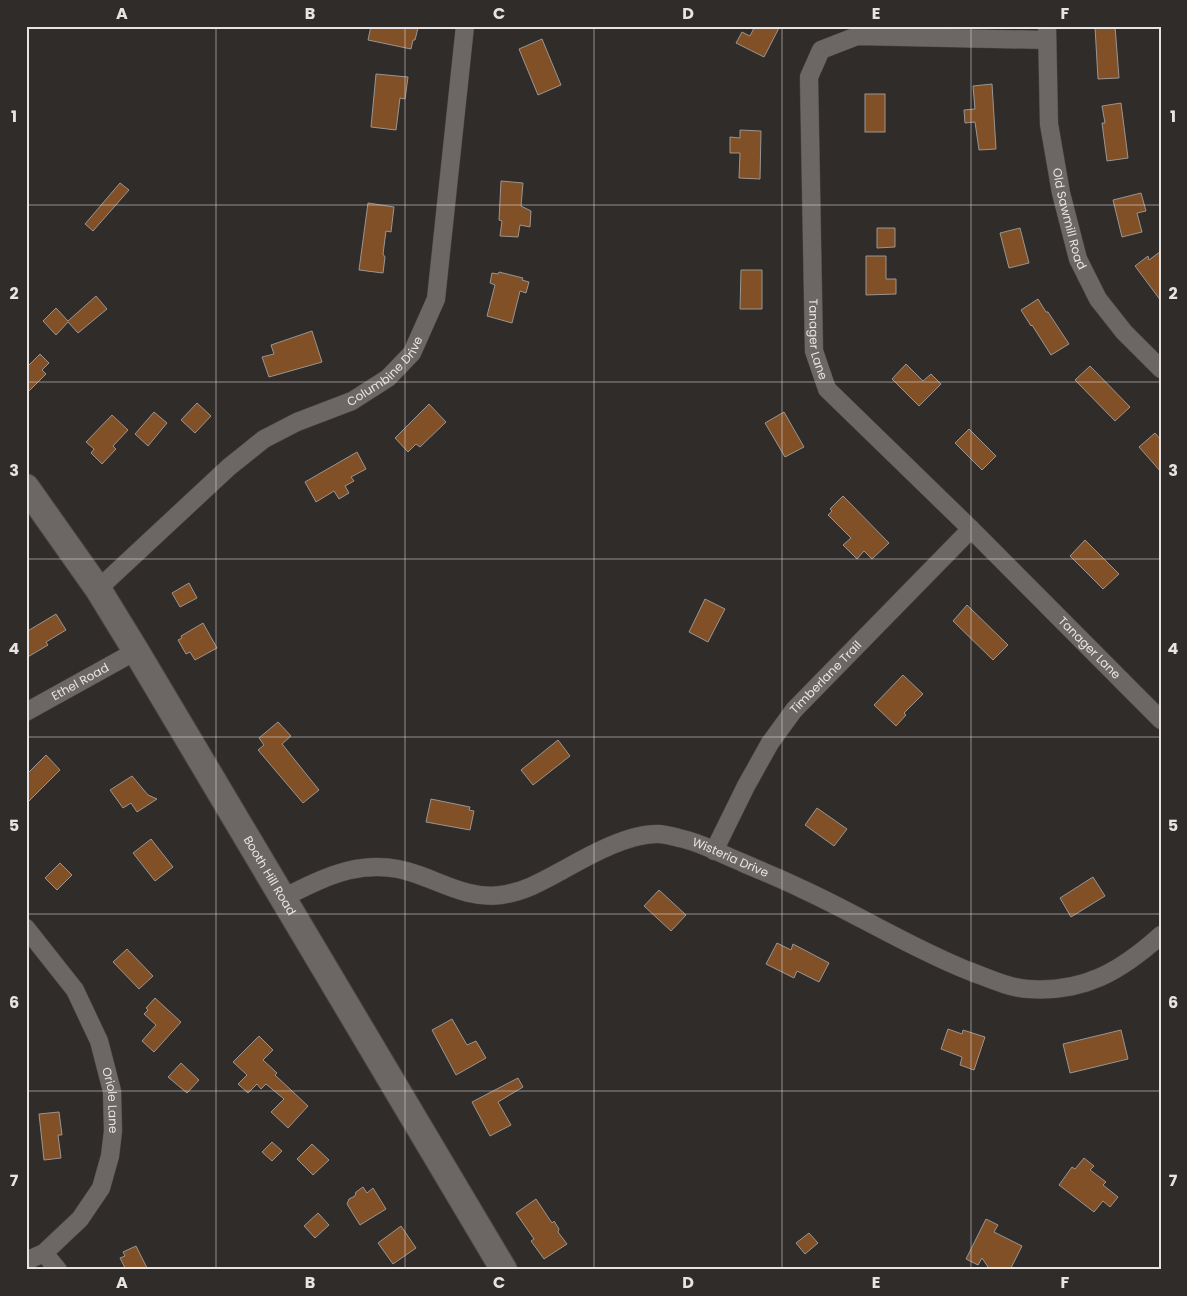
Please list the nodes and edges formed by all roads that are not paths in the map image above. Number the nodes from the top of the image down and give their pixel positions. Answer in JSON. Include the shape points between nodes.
{"nodes":[{"id":1,"x":465,"y":26,"type":"edge"},
{"id":2,"x":1047,"y":33,"type":"edge"},
{"id":3,"x":1161,"y":369,"type":"edge"},
{"id":4,"x":26,"y":487,"type":"edge"},
{"id":5,"x":971,"y":529,"type":"junction"},
{"id":6,"x":98,"y":589,"type":"junction"},
{"id":7,"x":136,"y":652,"type":"junction"},
{"id":8,"x":26,"y":712,"type":"edge"},
{"id":9,"x":1161,"y":720,"type":"edge"},
{"id":10,"x":714,"y":851,"type":"junction"},
{"id":11,"x":283,"y":898,"type":"junction"},
{"id":12,"x":26,"y":928,"type":"edge"},
{"id":13,"x":1161,"y":935,"type":"edge"},
{"id":14,"x":44,"y":1253,"type":"junction"},
{"id":15,"x":26,"y":1261,"type":"edge"},
{"id":16,"x":58,"y":1270,"type":"edge"},
{"id":17,"x":504,"y":1270,"type":"edge"}],
"edges":[{"from":1,"to":6,"type":"street","name":"Columbine Drive","via":[[436,299],[412,353],[388,378],[352,401],[297,422],[264,439],[222,473]]},
{"from":2,"to":3,"type":"street","name":"Old Sawmill Road","via":[[1049,124],[1060,193],[1078,259],[1098,299],[1124,332]]},
{"from":2,"to":5,"type":"street","name":"Tanager Lane","via":[[857,36],[821,50],[809,77],[814,351],[827,389]]},
{"from":4,"to":6,"type":"street","name":"Booth Hill Road"},
{"from":5,"to":9,"type":"street","name":"Tanager Lane"},
{"from":5,"to":10,"type":"street","name":"Timberlane Trail","via":[[794,710],[770,743]]},
{"from":6,"to":7,"type":"street","name":"Booth Hill Road"},
{"from":7,"to":8,"type":"street","name":"Ethel Road"},
{"from":7,"to":11,"type":"street","name":"Booth Hill Road"},
{"from":10,"to":11,"type":"street","name":"Wisteria Drive","via":[[683,838],[658,834],[626,840],[535,886],[502,895],[478,896],[453,890],[418,874],[383,866],[358,868],[321,879]]},
{"from":10,"to":13,"type":"street","name":"Wisteria Drive","via":[[803,889],[936,958],[1026,990],[1085,984],[1114,972]]},
{"from":11,"to":17,"type":"street","name":"Booth Hill Road"},
{"from":12,"to":14,"type":"street","name":"Oriole Lane","via":[[75,990],[98,1041],[112,1092],[113,1131],[101,1188],[80,1219]]},
{"from":14,"to":15,"type":"street","name":"Oriole Lane"},
{"from":14,"to":16,"type":"street"}]}
